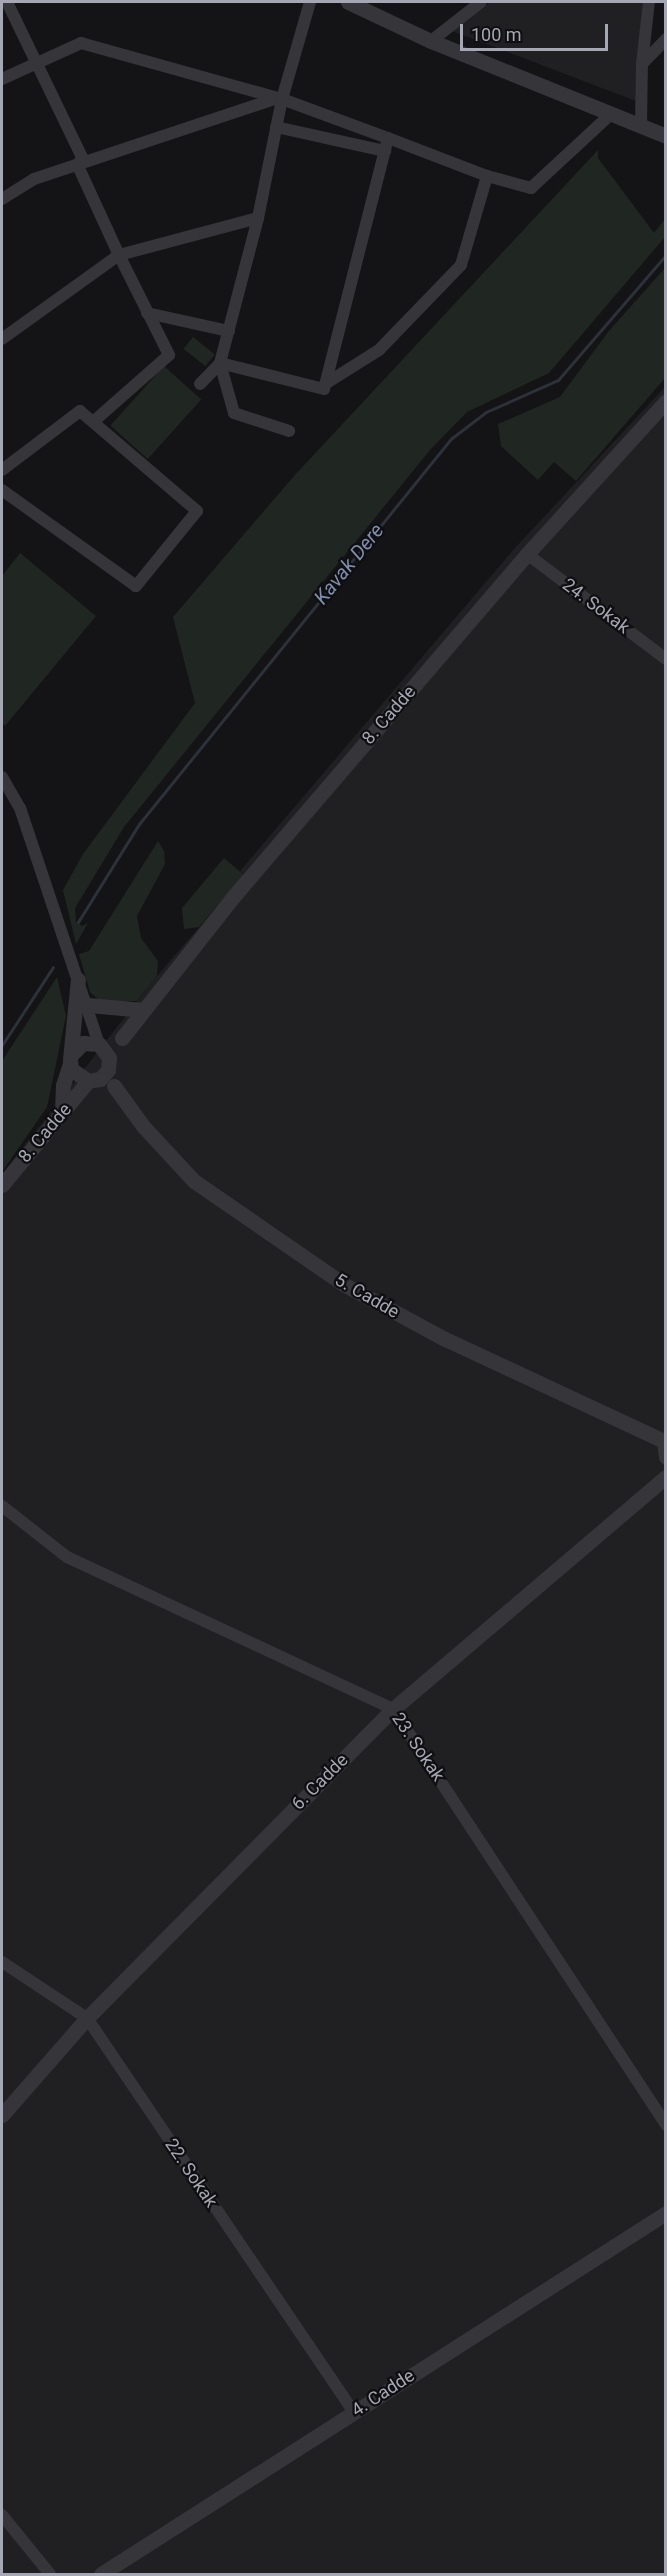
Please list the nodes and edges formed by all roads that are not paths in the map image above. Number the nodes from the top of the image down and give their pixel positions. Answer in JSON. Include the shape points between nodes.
{"nodes":[{"id":1,"x":7,"y":2,"type":"edge"},
{"id":2,"x":310,"y":2,"type":"edge"},
{"id":3,"x":348,"y":2,"type":"edge"},
{"id":4,"x":481,"y":2,"type":"edge"},
{"id":5,"x":650,"y":2,"type":"edge"},
{"id":6,"x":666,"y":39,"type":"edge"},
{"id":7,"x":431,"y":41,"type":"junction"},
{"id":8,"x":38,"y":63,"type":"junction"},
{"id":9,"x":642,"y":64,"type":"junction"},
{"id":10,"x":2,"y":79,"type":"edge"},
{"id":11,"x":280,"y":98,"type":"junction"},
{"id":12,"x":612,"y":113,"type":"junction"},
{"id":13,"x":641,"y":126,"type":"junction"},
{"id":14,"x":276,"y":127,"type":"junction"},
{"id":15,"x":666,"y":136,"type":"edge"},
{"id":16,"x":388,"y":138,"type":"junction"},
{"id":17,"x":385,"y":151,"type":"junction"},
{"id":18,"x":78,"y":166,"type":"junction"},
{"id":19,"x":487,"y":176,"type":"junction"},
{"id":20,"x":2,"y":199,"type":"edge"},
{"id":21,"x":258,"y":218,"type":"junction"},
{"id":22,"x":119,"y":255,"type":"junction"},
{"id":23,"x":147,"y":313,"type":"junction"},
{"id":24,"x":229,"y":331,"type":"junction"},
{"id":25,"x":2,"y":339,"type":"edge"},
{"id":26,"x":220,"y":363,"type":"junction"},
{"id":27,"x":200,"y":384,"type":"dead end"},
{"id":28,"x":325,"y":384,"type":"junction"},
{"id":29,"x":666,"y":401,"type":"edge"},
{"id":30,"x":93,"y":422,"type":"junction"},
{"id":31,"x":289,"y":431,"type":"dead end"},
{"id":32,"x":2,"y":470,"type":"edge"},
{"id":33,"x":2,"y":490,"type":"edge"},
{"id":34,"x":527,"y":554,"type":"junction"},
{"id":35,"x":666,"y":659,"type":"edge"},
{"id":36,"x":2,"y":777,"type":"edge"},
{"id":37,"x":78,"y":979,"type":"junction"},
{"id":38,"x":88,"y":1005,"type":"junction"},
{"id":39,"x":144,"y":1010,"type":"junction"},
{"id":40,"x":122,"y":1038,"type":"junction"},
{"id":41,"x":99,"y":1044,"type":"junction"},
{"id":42,"x":71,"y":1059,"type":"junction"},
{"id":43,"x":109,"y":1061,"type":"junction"},
{"id":44,"x":94,"y":1080,"type":"junction"},
{"id":45,"x":114,"y":1086,"type":"junction"},
{"id":46,"x":62,"y":1112,"type":"junction"},
{"id":47,"x":2,"y":1185,"type":"edge"},
{"id":48,"x":665,"y":1446,"type":"edge"},
{"id":49,"x":666,"y":1462,"type":"edge"},
{"id":50,"x":664,"y":1478,"type":"edge"},
{"id":51,"x":2,"y":1506,"type":"edge"},
{"id":52,"x":393,"y":1708,"type":"junction"},
{"id":53,"x":2,"y":1962,"type":"edge"},
{"id":54,"x":87,"y":2018,"type":"junction"},
{"id":55,"x":2,"y":2115,"type":"edge"},
{"id":56,"x":666,"y":2126,"type":"edge"},
{"id":57,"x":666,"y":2213,"type":"edge"},
{"id":58,"x":354,"y":2412,"type":"junction"},
{"id":59,"x":2,"y":2515,"type":"edge"},
{"id":60,"x":50,"y":2574,"type":"edge"},
{"id":61,"x":101,"y":2574,"type":"edge"}],
"edges":[{"from":1,"to":8,"type":"street"},
{"from":2,"to":11,"type":"street"},
{"from":3,"to":7,"type":"street"},
{"from":4,"to":7,"type":"street"},
{"from":5,"to":9,"type":"street"},
{"from":6,"to":9,"type":"street"},
{"from":7,"to":12,"type":"street"},
{"from":8,"to":10,"type":"street"},
{"from":8,"to":11,"type":"street","via":[[81,43]]},
{"from":8,"to":18,"type":"street","via":[[82,157]]},
{"from":9,"to":13,"type":"street"},
{"from":11,"to":14,"type":"street"},
{"from":11,"to":16,"type":"street"},
{"from":11,"to":18,"type":"street"},
{"from":12,"to":13,"type":"street"},
{"from":12,"to":19,"type":"street","via":[[531,188]]},
{"from":13,"to":15,"type":"street"},
{"from":14,"to":17,"type":"street"},
{"from":14,"to":21,"type":"street"},
{"from":16,"to":17,"type":"street"},
{"from":16,"to":19,"type":"street"},
{"from":17,"to":28,"type":"street"},
{"from":18,"to":20,"type":"street","via":[[34,179]]},
{"from":18,"to":22,"type":"street"},
{"from":19,"to":28,"type":"street","via":[[461,265],[379,350]]},
{"from":21,"to":22,"type":"street"},
{"from":21,"to":24,"type":"street"},
{"from":22,"to":23,"type":"street"},
{"from":22,"to":25,"type":"street"},
{"from":23,"to":24,"type":"street"},
{"from":23,"to":30,"type":"street","via":[[169,355]]},
{"from":24,"to":26,"type":"street"},
{"from":26,"to":27,"type":"street"},
{"from":26,"to":28,"type":"street","via":[[324,389]]},
{"from":26,"to":31,"type":"street","via":[[234,413]]},
{"from":29,"to":34,"type":"street","name":"8. Cadde"},
{"from":30,"to":32,"type":"street","via":[[80,411]]},
{"from":30,"to":33,"type":"street","via":[[197,511],[136,586]]},
{"from":34,"to":35,"type":"street","name":"24. Sokak"},
{"from":34,"to":39,"type":"street","name":"8. Cadde","via":[[233,897]]},
{"from":36,"to":37,"type":"street","via":[[20,808]]},
{"from":37,"to":38,"type":"street"},
{"from":37,"to":42,"type":"street"},
{"from":38,"to":39,"type":"street"},
{"from":38,"to":41,"type":"street"},
{"from":39,"to":40,"type":"street","name":"8. Cadde"},
{"from":40,"to":41,"type":"street"},
{"from":40,"to":43,"type":"street","name":"8. Cadde"},
{"from":41,"to":42,"type":"street","via":[[83,1043]]},
{"from":41,"to":43,"type":"street"},
{"from":42,"to":44,"type":"street","via":[[74,1074]]},
{"from":42,"to":46,"type":"street","via":[[63,1085]]},
{"from":43,"to":44,"type":"street"},
{"from":43,"to":45,"type":"street"},
{"from":44,"to":45,"type":"street"},
{"from":44,"to":46,"type":"street","name":"8. Cadde"},
{"from":45,"to":48,"type":"street","name":"5. Cadde","via":[[143,1126],[194,1182],[345,1285]]},
{"from":46,"to":47,"type":"street","name":"8. Cadde"},
{"from":49,"to":50,"type":"street"},
{"from":50,"to":52,"type":"street","name":"6. Cadde"},
{"from":51,"to":52,"type":"street","name":"23. Sokak","via":[[67,1557]]},
{"from":52,"to":54,"type":"street","name":"6. Cadde"},
{"from":52,"to":56,"type":"street","name":"23. Sokak"},
{"from":53,"to":54,"type":"street","name":"22. Sokak"},
{"from":54,"to":55,"type":"street","name":"6. Cadde"},
{"from":54,"to":58,"type":"street","name":"22. Sokak"},
{"from":57,"to":58,"type":"street","name":"4. Cadde"},
{"from":58,"to":61,"type":"street","name":"4. Cadde"},
{"from":59,"to":60,"type":"street"}]}
